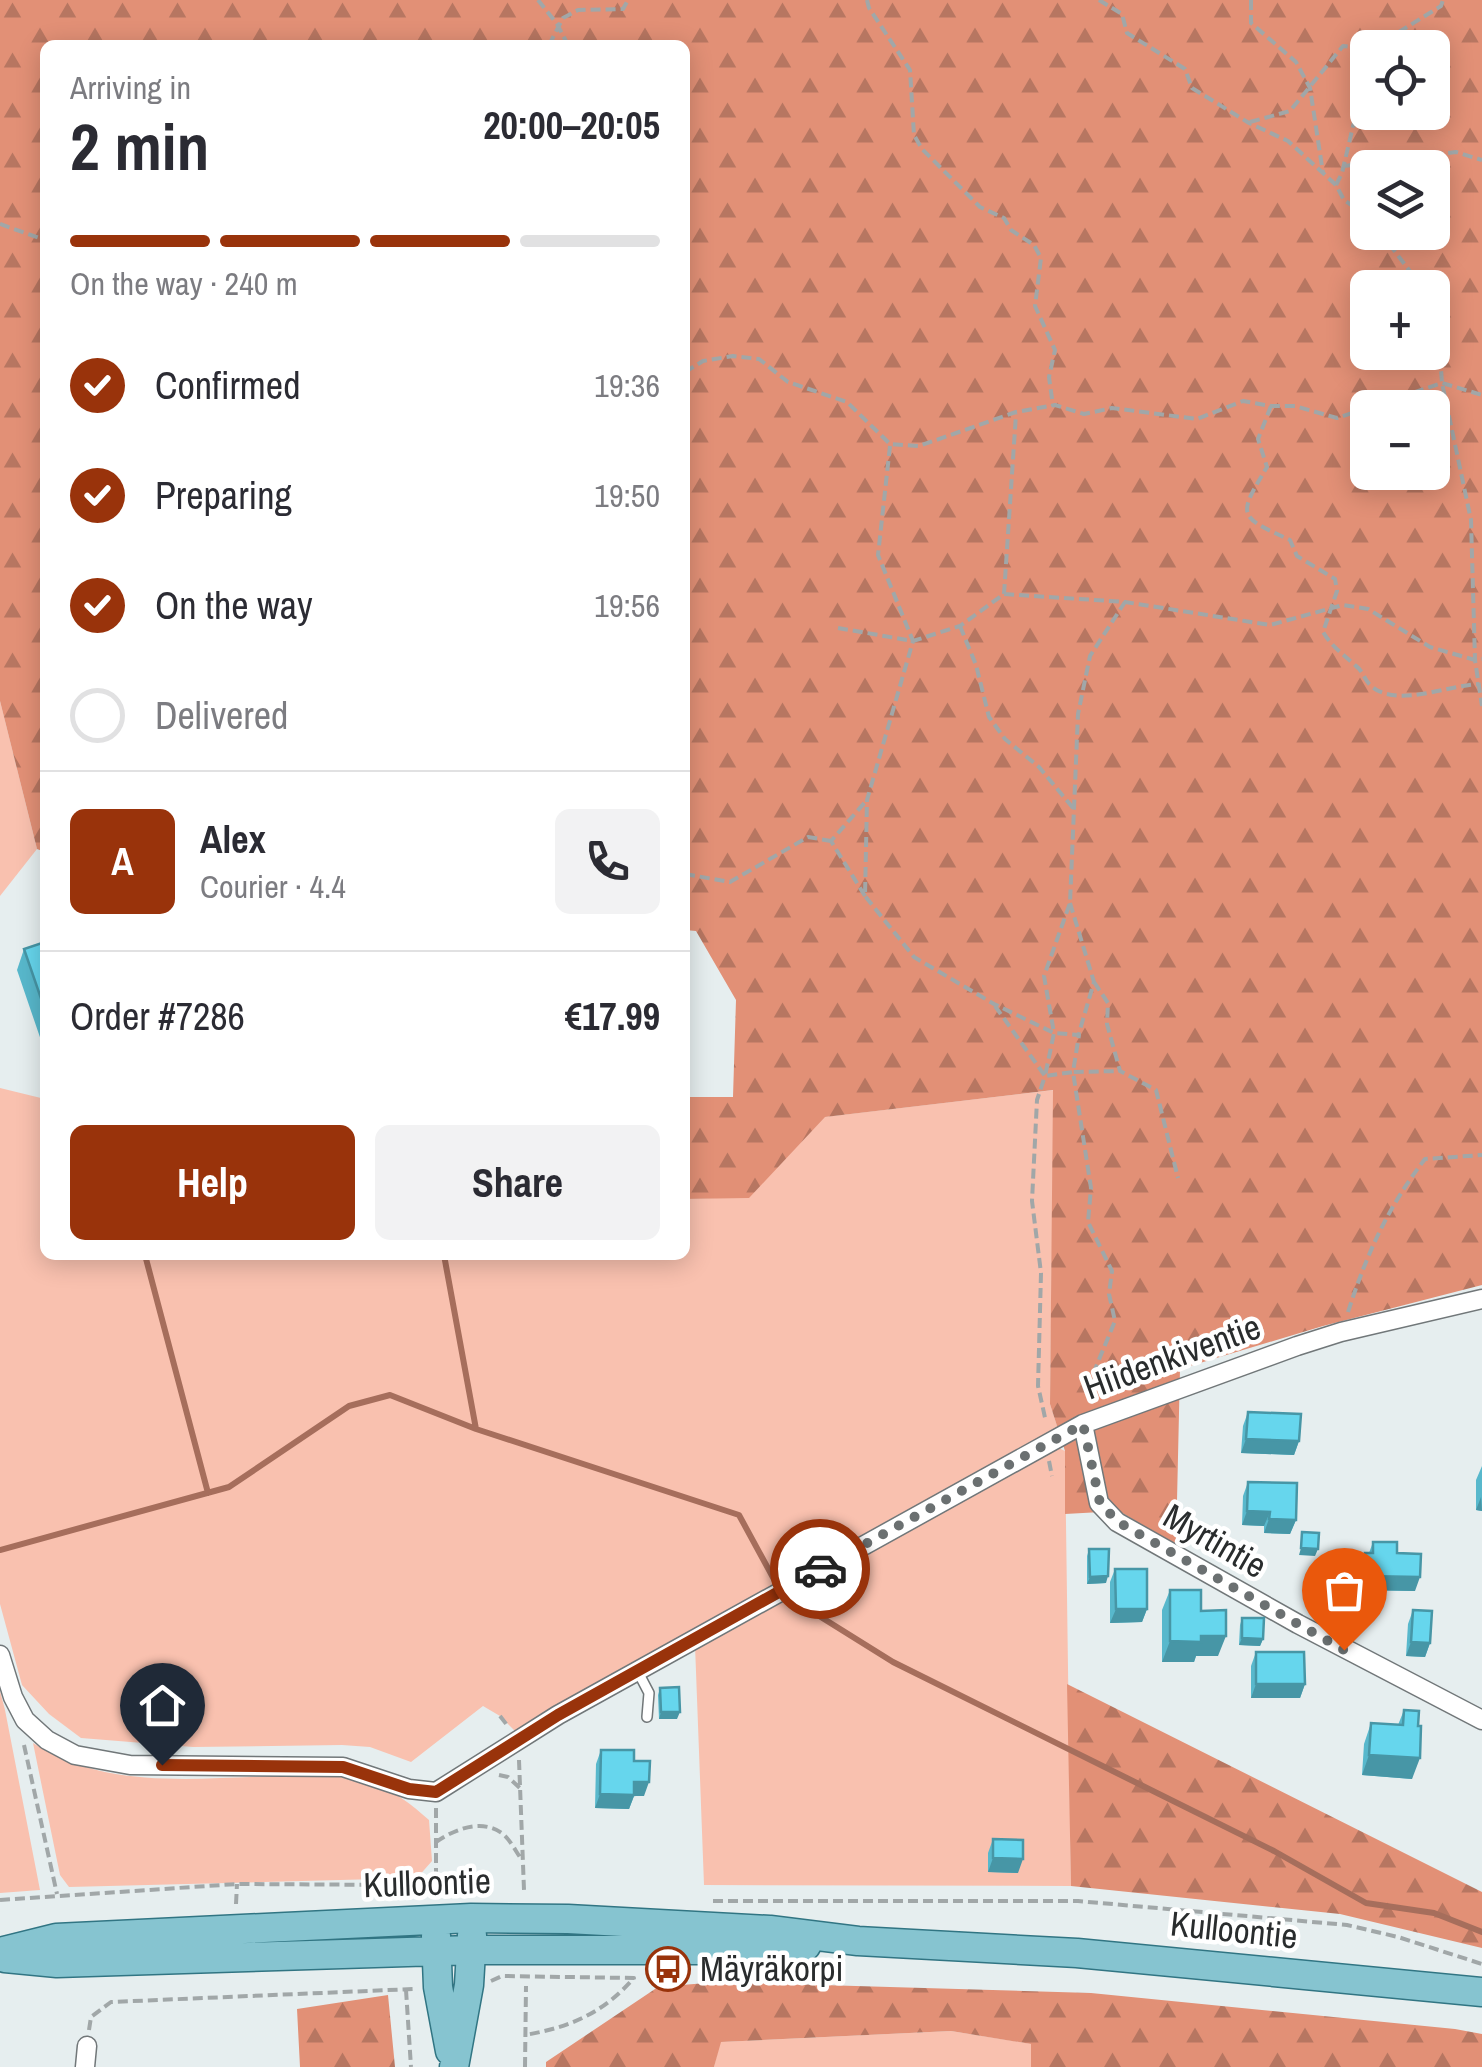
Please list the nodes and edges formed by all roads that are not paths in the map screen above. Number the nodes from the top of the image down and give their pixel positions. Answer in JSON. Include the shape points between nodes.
{"nodes":[{"id":1,"x":1482,"y":1299,"type":"edge"},
{"id":2,"x":1090,"y":1421,"type":"junction"},
{"id":3,"x":0,"y":1656,"type":"edge"},
{"id":4,"x":638,"y":1672,"type":"junction"},
{"id":5,"x":646,"y":1717,"type":"dead end"},
{"id":6,"x":1482,"y":1720,"type":"edge"},
{"id":7,"x":471,"y":1918,"type":"junction"},
{"id":8,"x":435,"y":1919,"type":"junction"},
{"id":9,"x":858,"y":1942,"type":"junction"},
{"id":10,"x":472,"y":1950,"type":"junction"},
{"id":11,"x":436,"y":1951,"type":"junction"},
{"id":12,"x":0,"y":1955,"type":"edge"},
{"id":13,"x":1482,"y":1992,"type":"edge"},
{"id":14,"x":87,"y":2046,"type":"road end"},
{"id":15,"x":85,"y":2067,"type":"edge"},
{"id":16,"x":453,"y":2067,"type":"edge"}],
"edges":[{"from":1,"to":2,"type":"street","name":"Hiidenkiventie","via":[[1341,1332]]},
{"from":2,"to":4,"type":"street","name":"Hiidenkiventie"},
{"from":2,"to":6,"type":"street","name":"Myrtintie","via":[[1100,1503],[1118,1522]]},
{"from":3,"to":4,"type":"street","name":"Hiidenkiventie","via":[[25,1720],[75,1755],[130,1765],[343,1767],[436,1792]]},
{"from":4,"to":5,"type":"lane","via":[[649,1693]]},
{"from":7,"to":8,"type":"main road","name":"Kulloontie"},
{"from":7,"to":9,"type":"main road","name":"Kulloontie","via":[[770,1930]]},
{"from":7,"to":10,"type":"main road"},
{"from":8,"to":11,"type":"main road"},
{"from":8,"to":12,"type":"main road","name":"Kulloontie","via":[[56,1938]]},
{"from":9,"to":10,"type":"main road","name":"Kulloontie","via":[[769,1950]]},
{"from":9,"to":13,"type":"main road","name":"Kulloontie","via":[[1077,1952]]},
{"from":10,"to":11,"type":"main road","name":"Kulloontie"},
{"from":10,"to":16,"type":"main road"},
{"from":11,"to":12,"type":"main road","name":"Kulloontie","via":[[57,1963]]},
{"from":11,"to":16,"type":"main road"},
{"from":14,"to":15,"type":"street"}]}
